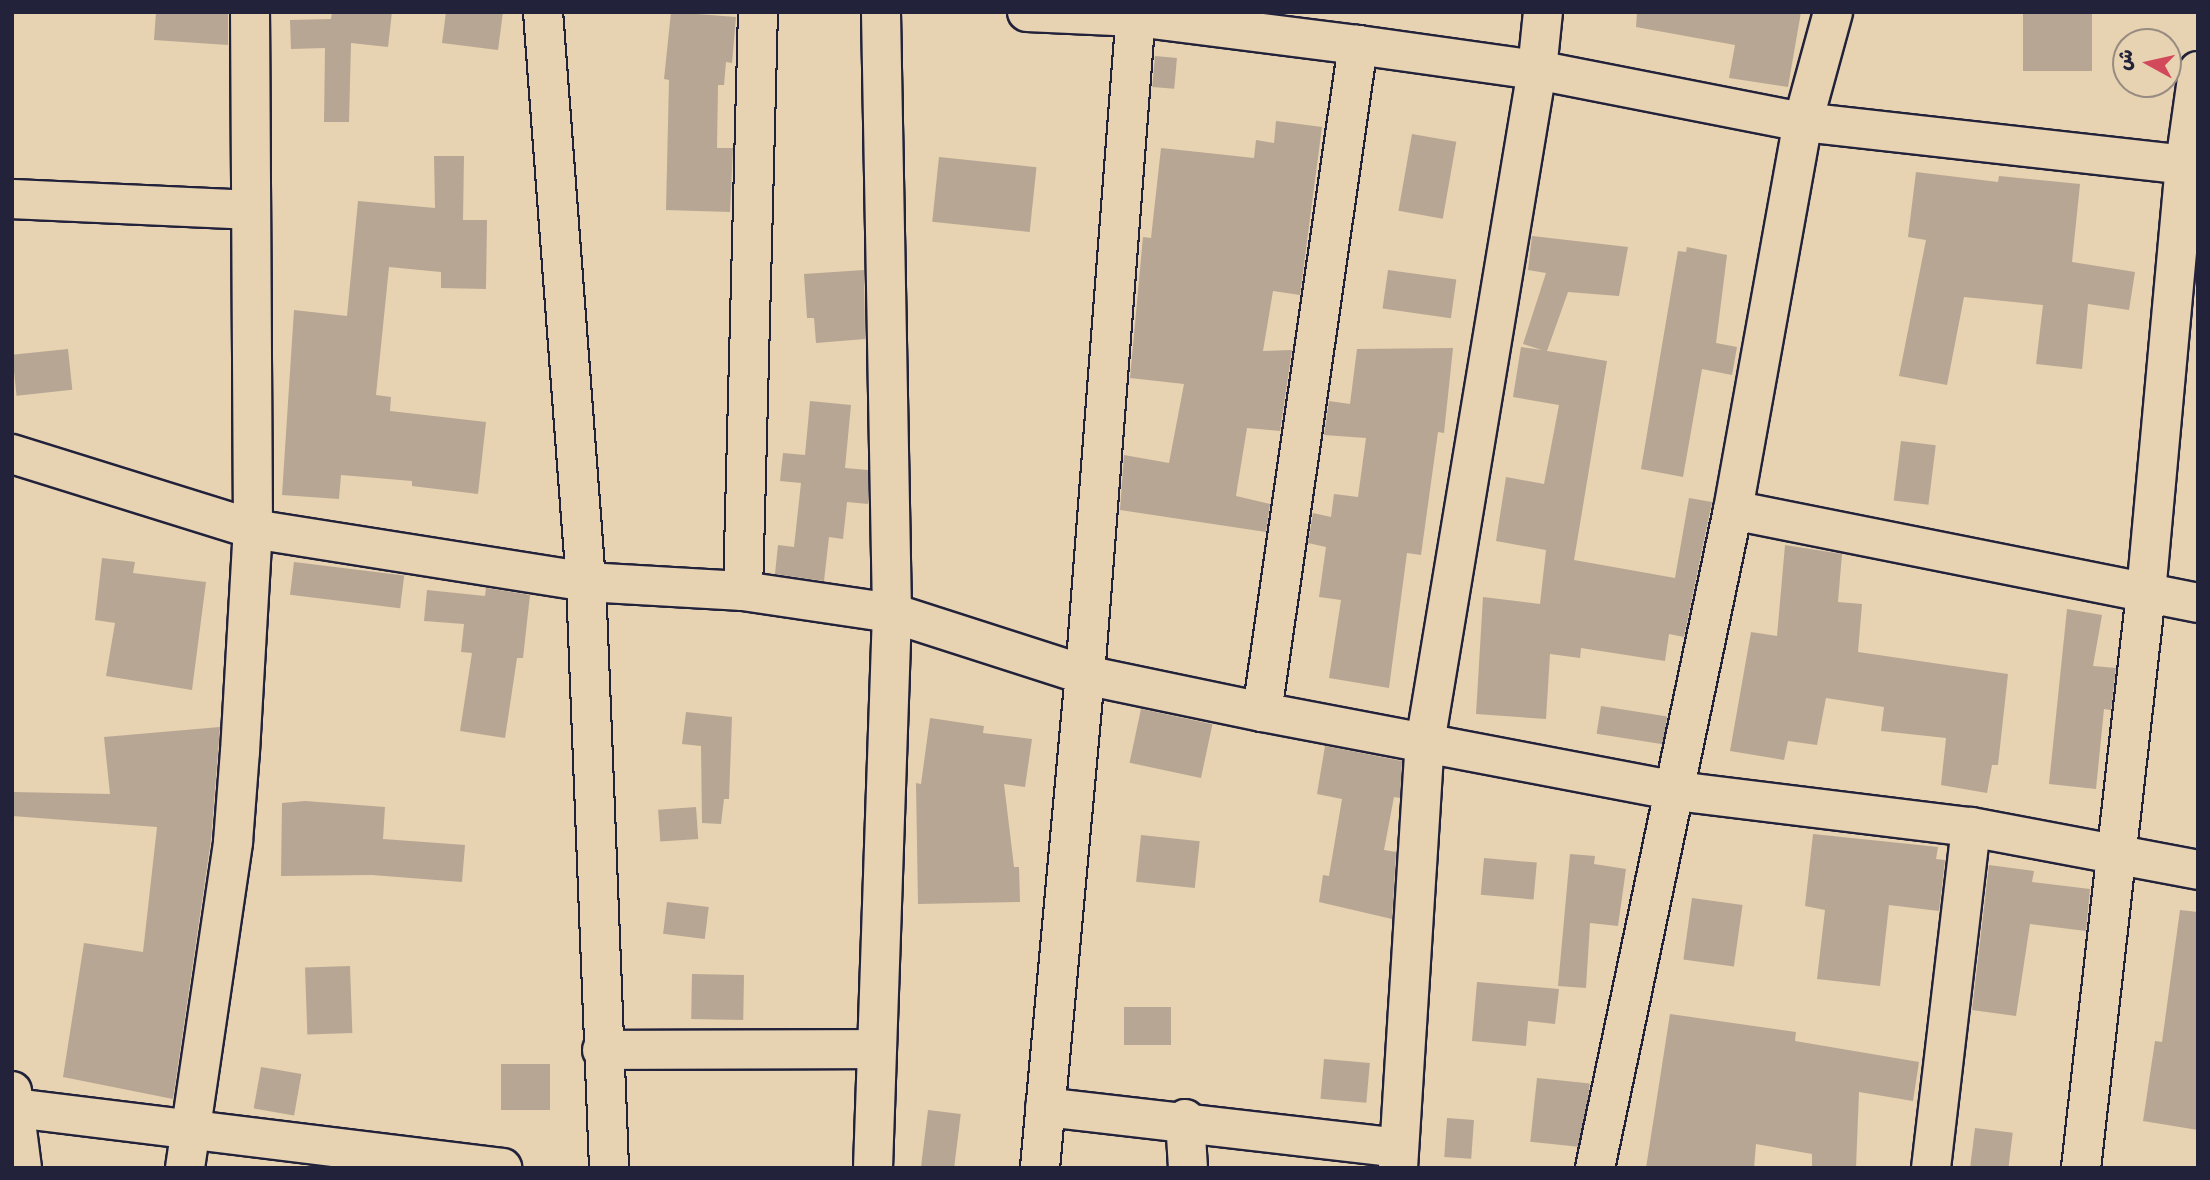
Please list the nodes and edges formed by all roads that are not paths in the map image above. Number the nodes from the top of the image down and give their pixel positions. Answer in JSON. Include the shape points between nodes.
{"nodes":[{"id":1,"x":250,"y":12,"type":"edge"},
{"id":2,"x":543,"y":12,"type":"edge"},
{"id":3,"x":758,"y":12,"type":"edge"},
{"id":4,"x":881,"y":12,"type":"edge"},
{"id":5,"x":1027,"y":12,"type":"edge"},
{"id":6,"x":1543,"y":12,"type":"edge"},
{"id":7,"x":1833,"y":12,"type":"edge"},
{"id":8,"x":1136,"y":15,"type":"edge"},
{"id":9,"x":1358,"y":45,"type":"junction"},
{"id":10,"x":1538,"y":70,"type":"junction"},
{"id":11,"x":2198,"y":71,"type":"edge"},
{"id":12,"x":1803,"y":122,"type":"junction"},
{"id":13,"x":2191,"y":165,"type":"edge"},
{"id":14,"x":12,"y":200,"type":"edge"},
{"id":15,"x":251,"y":210,"type":"junction"},
{"id":16,"x":12,"y":454,"type":"edge"},
{"id":17,"x":1733,"y":510,"type":"junction"},
{"id":18,"x":253,"y":529,"type":"junction"},
{"id":19,"x":586,"y":582,"type":"junction"},
{"id":20,"x":743,"y":591,"type":"junction"},
{"id":21,"x":2146,"y":593,"type":"junction"},
{"id":22,"x":2198,"y":603,"type":"edge"},
{"id":23,"x":892,"y":613,"type":"junction"},
{"id":24,"x":1085,"y":675,"type":"junction"},
{"id":25,"x":1262,"y":712,"type":"junction"},
{"id":26,"x":1424,"y":743,"type":"junction"},
{"id":27,"x":1676,"y":791,"type":"junction"},
{"id":28,"x":1971,"y":827,"type":"junction"},
{"id":29,"x":2113,"y":854,"type":"junction"},
{"id":30,"x":2198,"y":870,"type":"edge"},
{"id":31,"x":877,"y":1049,"type":"junction"},
{"id":32,"x":603,"y":1050,"type":"junction"},
{"id":33,"x":14,"y":1099,"type":"edge"},
{"id":34,"x":1045,"y":1107,"type":"junction"},
{"id":35,"x":1185,"y":1119,"type":"junction"},
{"id":36,"x":189,"y":1150,"type":"edge"},
{"id":37,"x":1399,"y":1158,"type":"edge"},
{"id":38,"x":22,"y":1168,"type":"edge"},
{"id":39,"x":502,"y":1168,"type":"edge"},
{"id":40,"x":609,"y":1168,"type":"edge"},
{"id":41,"x":873,"y":1168,"type":"edge"},
{"id":42,"x":1041,"y":1168,"type":"edge"},
{"id":43,"x":1188,"y":1168,"type":"edge"},
{"id":44,"x":1595,"y":1168,"type":"edge"},
{"id":45,"x":1931,"y":1168,"type":"edge"},
{"id":46,"x":2081,"y":1168,"type":"edge"}],
"edges":[{"from":1,"to":15,"type":"street"},
{"from":2,"to":19,"type":"street"},
{"from":3,"to":20,"type":"street"},
{"from":4,"to":23,"type":"street"},
{"from":5,"to":8,"type":"street"},
{"from":6,"to":10,"type":"street"},
{"from":7,"to":12,"type":"street"},
{"from":8,"to":9,"type":"street"},
{"from":8,"to":24,"type":"street"},
{"from":9,"to":10,"type":"street"},
{"from":9,"to":25,"type":"street"},
{"from":10,"to":12,"type":"street"},
{"from":10,"to":26,"type":"street"},
{"from":11,"to":13,"type":"street"},
{"from":12,"to":13,"type":"street"},
{"from":12,"to":17,"type":"street"},
{"from":13,"to":21,"type":"street"},
{"from":14,"to":15,"type":"street"},
{"from":15,"to":18,"type":"street"},
{"from":16,"to":18,"type":"street"},
{"from":17,"to":21,"type":"street"},
{"from":17,"to":27,"type":"street"},
{"from":18,"to":19,"type":"street"},
{"from":18,"to":36,"type":"street","via":[[233,842]]},
{"from":19,"to":20,"type":"street"},
{"from":19,"to":32,"type":"street"},
{"from":20,"to":23,"type":"street"},
{"from":21,"to":22,"type":"street"},
{"from":21,"to":29,"type":"street"},
{"from":23,"to":24,"type":"street"},
{"from":23,"to":31,"type":"street"},
{"from":24,"to":25,"type":"street"},
{"from":24,"to":34,"type":"street"},
{"from":25,"to":26,"type":"street"},
{"from":26,"to":27,"type":"street"},
{"from":26,"to":37,"type":"street"},
{"from":27,"to":28,"type":"street"},
{"from":27,"to":44,"type":"street"},
{"from":28,"to":29,"type":"street"},
{"from":28,"to":45,"type":"street"},
{"from":29,"to":30,"type":"street"},
{"from":29,"to":46,"type":"street"},
{"from":31,"to":32,"type":"street"},
{"from":31,"to":41,"type":"street"},
{"from":32,"to":40,"type":"street"},
{"from":33,"to":36,"type":"street"},
{"from":33,"to":38,"type":"street"},
{"from":34,"to":35,"type":"street"},
{"from":34,"to":42,"type":"street"},
{"from":35,"to":37,"type":"street"},
{"from":35,"to":43,"type":"street"},
{"from":36,"to":39,"type":"street"}]}
